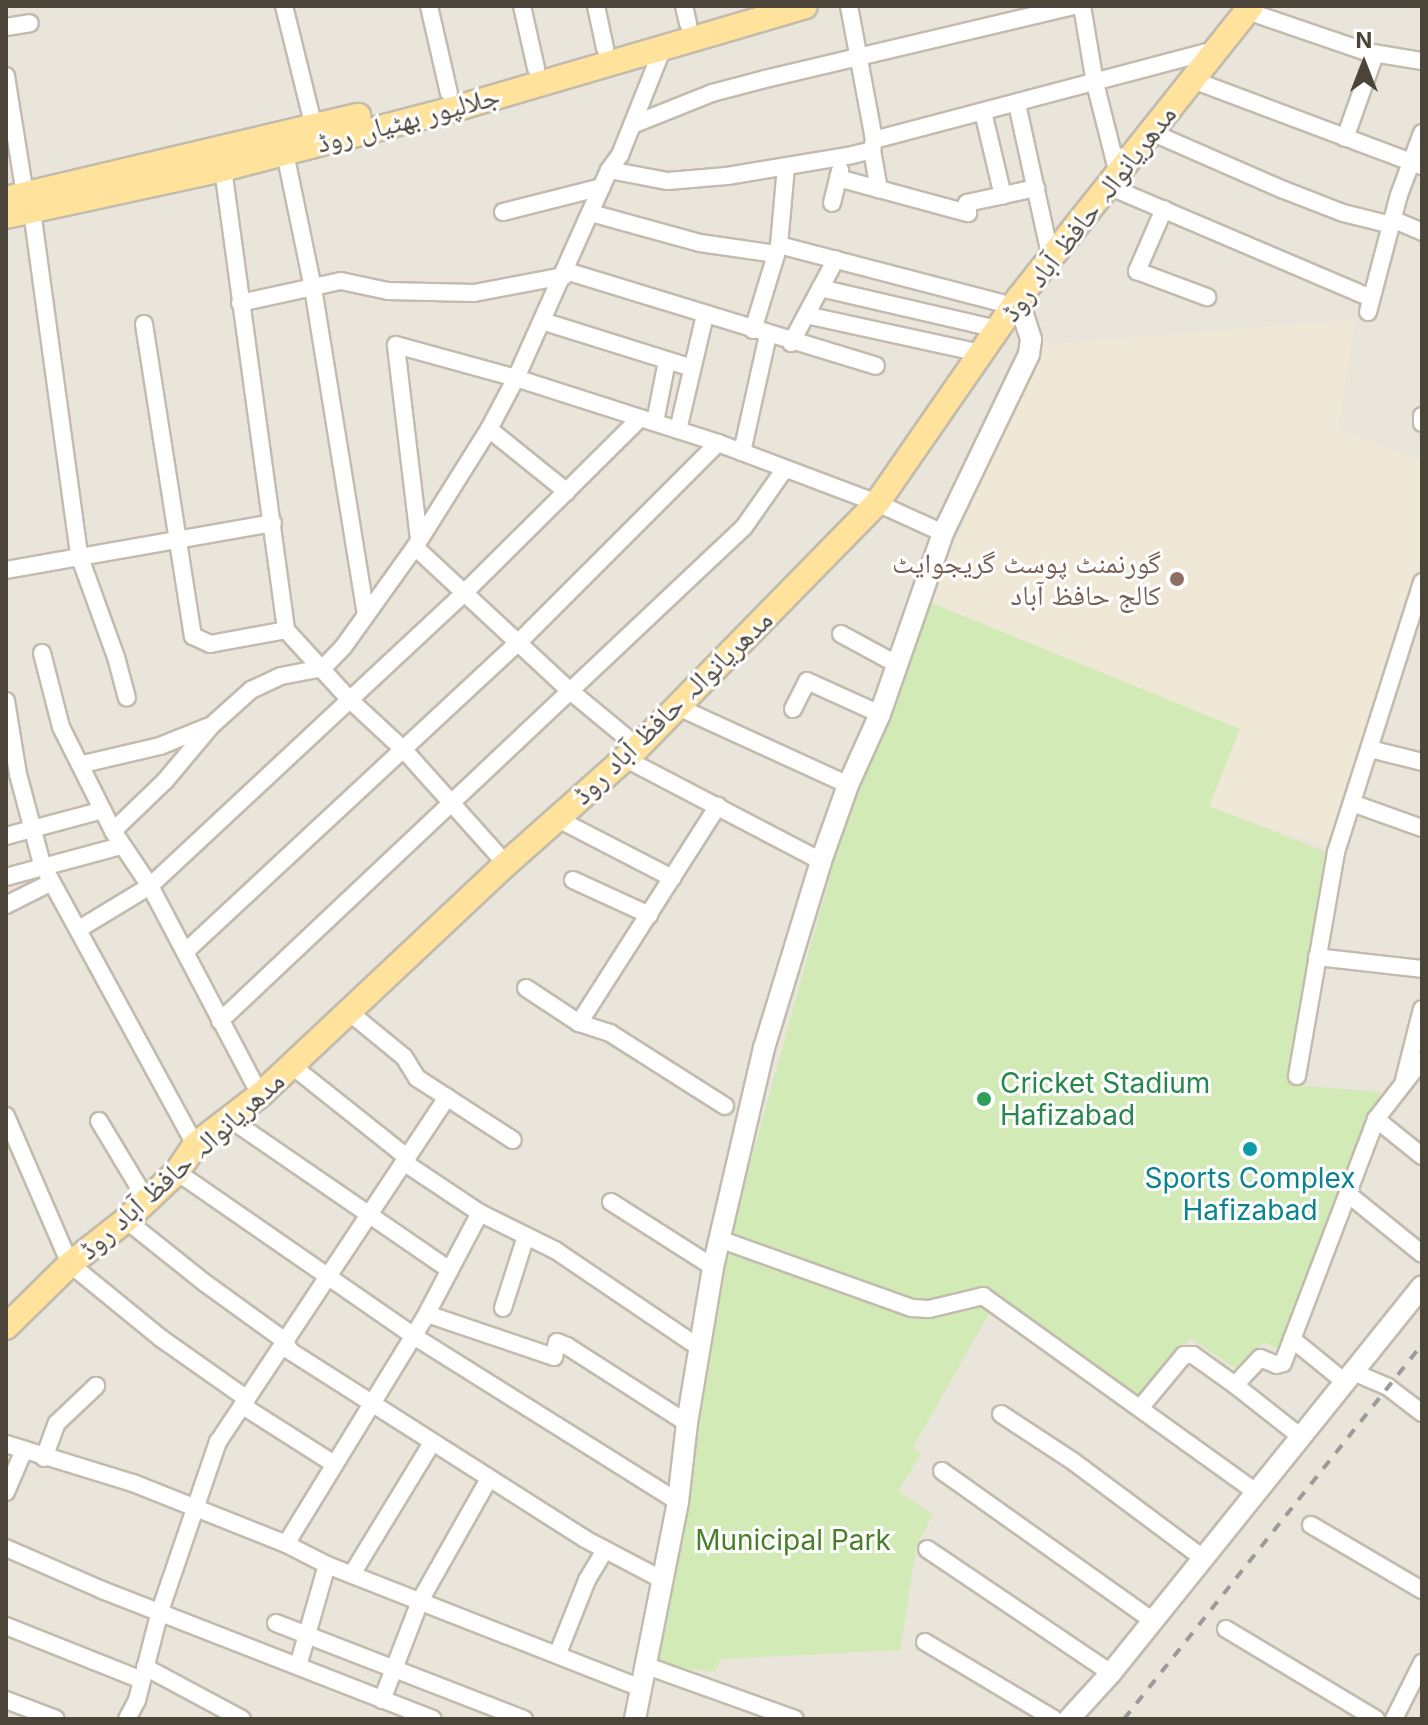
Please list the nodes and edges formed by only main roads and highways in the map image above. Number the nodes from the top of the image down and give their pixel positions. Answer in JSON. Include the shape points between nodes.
{"nodes":[{"id":1,"x":748,"y":6,"type":"edge"},
{"id":2,"x":805,"y":6,"type":"edge"},
{"id":3,"x":1249,"y":8,"type":"edge"},
{"id":4,"x":686,"y":15,"type":"edge"},
{"id":5,"x":21,"y":202,"type":"edge"},
{"id":6,"x":6,"y":216,"type":"edge"},
{"id":7,"x":6,"y":1326,"type":"edge"}],
"edges":[{"from":1,"to":4,"type":"main road","name":"جلالپور بھٹیاں روڈ"},
{"from":2,"to":5,"type":"main road","name":"جلالپور بھٹیاں روڈ","via":[[464,106],[223,169]]},
{"from":3,"to":7,"type":"main road","name":"مدھریانوالہ حافظ آباد روڈ","via":[[1016,303],[877,503],[631,753],[260,1095],[195,1145],[147,1201]]},
{"from":4,"to":5,"type":"main road","name":"جلالپور بھٹیاں روڈ","via":[[605,48],[449,93]]},
{"from":5,"to":6,"type":"main road","name":"جلالپور بھٹیاں روڈ"}]}
